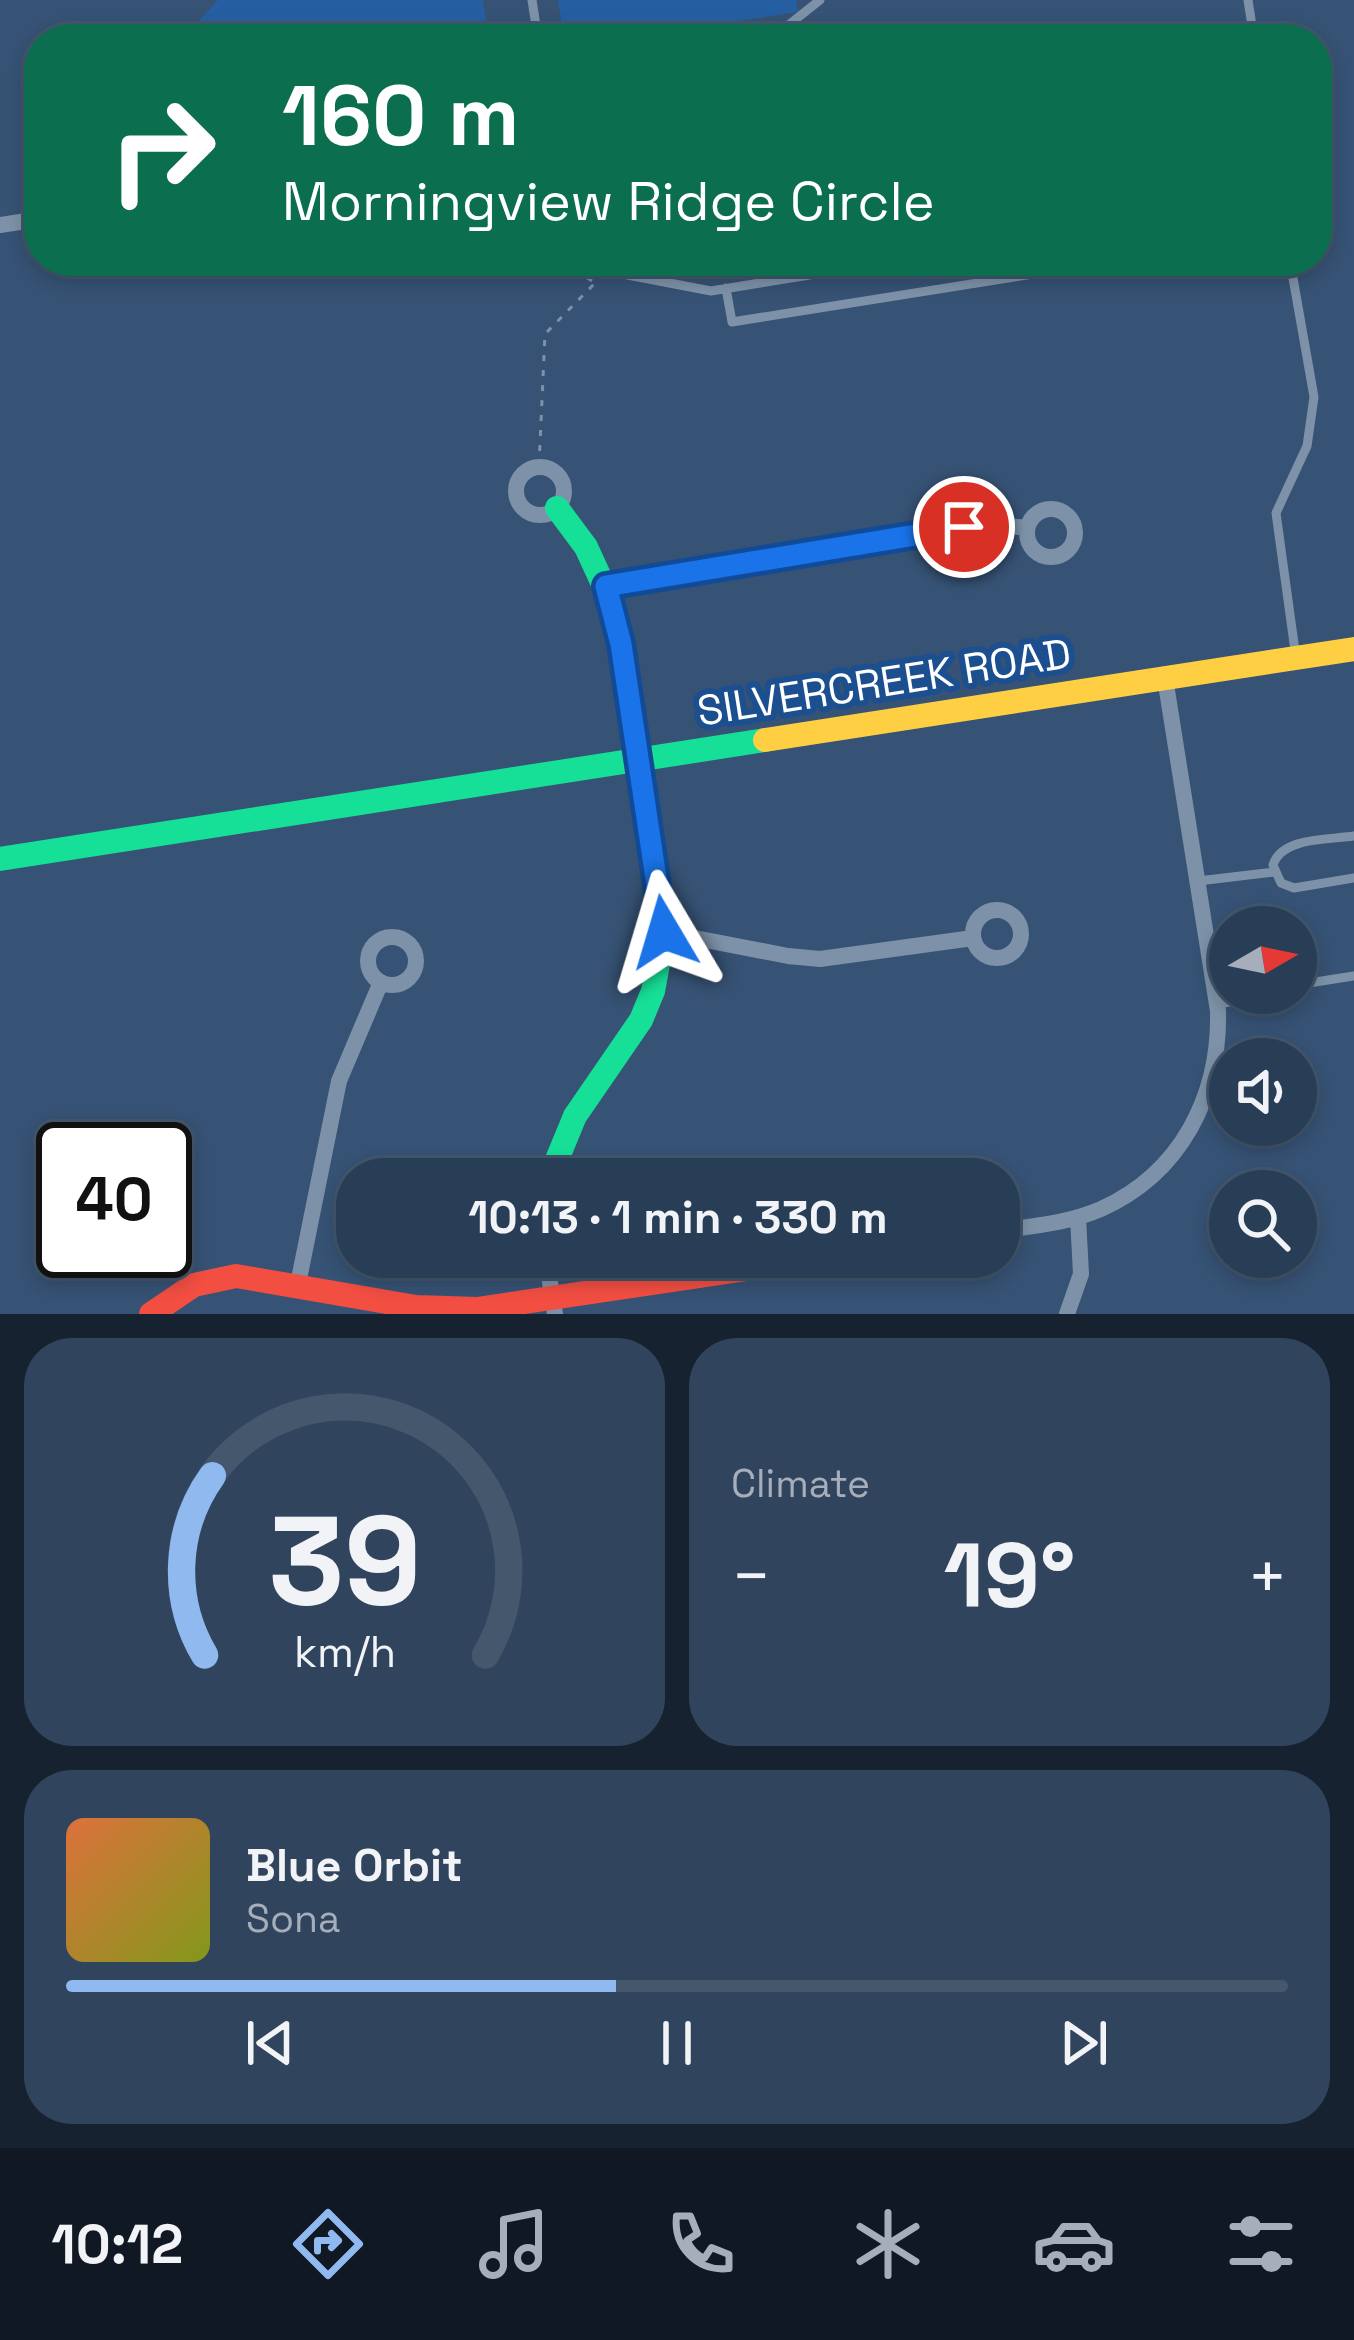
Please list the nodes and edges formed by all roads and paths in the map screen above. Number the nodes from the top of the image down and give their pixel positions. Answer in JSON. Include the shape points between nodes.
{"nodes":[{"id":1,"x":820,"y":0,"type":"edge"},
{"id":2,"x":790,"y":24,"type":"edge"},
{"id":3,"x":584,"y":276,"type":"edge"},
{"id":4,"x":603,"y":276,"type":"edge"},
{"id":5,"x":634,"y":276,"type":"edge"},
{"id":6,"x":704,"y":276,"type":"edge"},
{"id":7,"x":802,"y":276,"type":"edge"},
{"id":8,"x":1021,"y":276,"type":"edge"},
{"id":9,"x":1293,"y":276,"type":"edge"},
{"id":10,"x":711,"y":278,"type":"dead end"},
{"id":11,"x":595,"y":284,"type":"junction"},
{"id":12,"x":726,"y":288,"type":"junction"},
{"id":13,"x":539,"y":466,"type":"junction"},
{"id":14,"x":557,"y":508,"type":"junction"},
{"id":15,"x":1027,"y":528,"type":"dead end"},
{"id":16,"x":606,"y":586,"type":"junction"},
{"id":17,"x":1354,"y":649,"type":"edge"},
{"id":18,"x":1296,"y":658,"type":"junction"},
{"id":19,"x":1165,"y":678,"type":"junction"},
{"id":20,"x":638,"y":760,"type":"junction"},
{"id":21,"x":1352,"y":837,"type":"edge"},
{"id":22,"x":1354,"y":854,"type":"edge"},
{"id":23,"x":0,"y":859,"type":"edge"},
{"id":24,"x":1274,"y":872,"type":"junction"},
{"id":25,"x":1354,"y":878,"type":"edge"},
{"id":26,"x":1198,"y":881,"type":"junction"},
{"id":27,"x":664,"y":932,"type":"junction"},
{"id":28,"x":1209,"y":936,"type":"edge"},
{"id":29,"x":973,"y":938,"type":"dead end"},
{"id":30,"x":1354,"y":976,"type":"edge"},
{"id":31,"x":382,"y":982,"type":"dead end"},
{"id":32,"x":1317,"y":982,"type":"edge"},
{"id":33,"x":1220,"y":1014,"type":"edge"},
{"id":34,"x":558,"y":1158,"type":"edge"},
{"id":35,"x":1078,"y":1217,"type":"junction"},
{"id":36,"x":1020,"y":1227,"type":"edge"},
{"id":37,"x":710,"y":1278,"type":"edge"},
{"id":38,"x":298,"y":1284,"type":"junction"},
{"id":39,"x":554,"y":1306,"type":"edge"},
{"id":40,"x":151,"y":1314,"type":"edge"},
{"id":41,"x":1067,"y":1314,"type":"edge"}],
"edges":[{"from":1,"to":2,"type":"lane"},
{"from":3,"to":11,"type":"path"},
{"from":4,"to":11,"type":"path"},
{"from":5,"to":12,"type":"lane"},
{"from":6,"to":10,"type":"path"},
{"from":7,"to":12,"type":"lane"},
{"from":8,"to":12,"type":"lane","via":[[732,322]]},
{"from":9,"to":18,"type":"lane","via":[[1314,397],[1307,446],[1276,513]]},
{"from":11,"to":13,"type":"path","via":[[545,334]]},
{"from":13,"to":14,"type":"street","via":[[560,478]]},
{"from":13,"to":14,"type":"street","via":[[519,478],[518,500],[535,514]]},
{"from":14,"to":16,"type":"street"},
{"from":15,"to":16,"type":"street","via":[[964,527]]},
{"from":16,"to":20,"type":"street"},
{"from":17,"to":18,"type":"street","name":"SILVERCREEK ROAD"},
{"from":18,"to":19,"type":"street","name":"SILVERCREEK ROAD"},
{"from":19,"to":20,"type":"street","name":"SILVERCREEK ROAD"},
{"from":19,"to":26,"type":"street"},
{"from":20,"to":23,"type":"street","name":"SILVERCREEK ROAD"},
{"from":20,"to":27,"type":"street"},
{"from":21,"to":22,"type":"lane"},
{"from":21,"to":24,"type":"lane","via":[[1283,848]]},
{"from":24,"to":25,"type":"lane","via":[[1294,888]]},
{"from":24,"to":26,"type":"lane"},
{"from":26,"to":28,"type":"street"},
{"from":27,"to":29,"type":"street","via":[[820,959]]},
{"from":27,"to":34,"type":"street","via":[[641,1020],[575,1116]]},
{"from":30,"to":32,"type":"lane"},
{"from":31,"to":38,"type":"street","via":[[339,1081]]},
{"from":33,"to":35,"type":"street","via":[[1213,1077],[1186,1138],[1131,1192]]},
{"from":35,"to":36,"type":"street"},
{"from":35,"to":41,"type":"street","via":[[1081,1274]]},
{"from":37,"to":39,"type":"street"},
{"from":38,"to":39,"type":"street","via":[[445,1310]]},
{"from":38,"to":40,"type":"street","via":[[213,1279]]}]}
